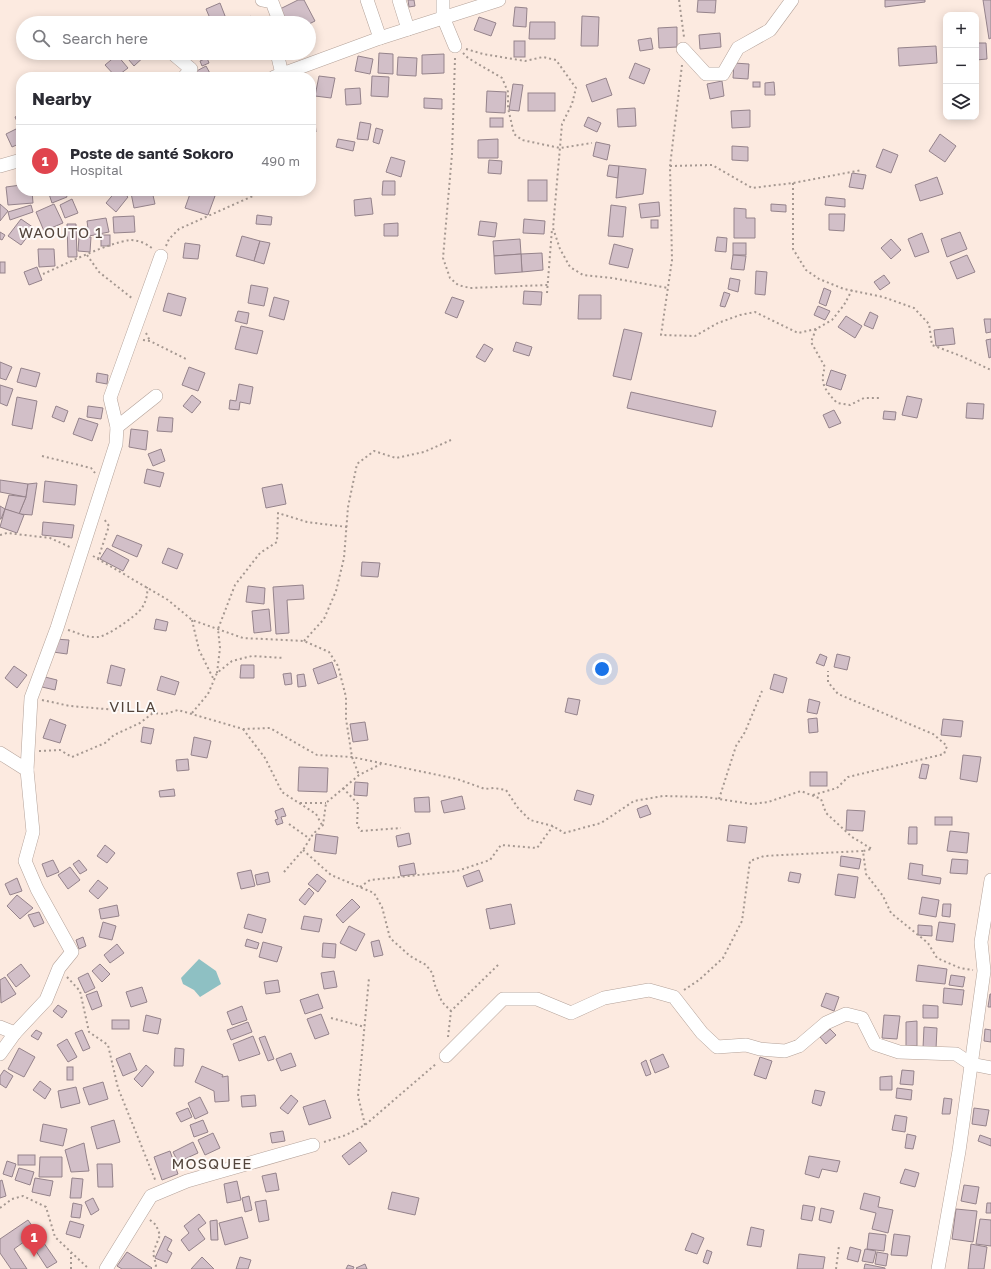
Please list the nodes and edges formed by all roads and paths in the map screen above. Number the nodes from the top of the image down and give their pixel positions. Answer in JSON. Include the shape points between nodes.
{"nodes":[{"id":1,"x":262,"y":0,"type":"edge"},
{"id":2,"x":367,"y":0,"type":"edge"},
{"id":3,"x":399,"y":0,"type":"edge"},
{"id":4,"x":443,"y":0,"type":"edge"},
{"id":5,"x":499,"y":0,"type":"edge"},
{"id":6,"x":679,"y":0,"type":"edge"},
{"id":7,"x":792,"y":0,"type":"edge"},
{"id":8,"x":467,"y":5,"type":"edge"},
{"id":9,"x":277,"y":16,"type":"edge"},
{"id":10,"x":443,"y":17,"type":"junction"},
{"id":11,"x":408,"y":29,"type":"junction"},
{"id":12,"x":380,"y":38,"type":"junction"},
{"id":13,"x":455,"y":46,"type":"junction"},
{"id":14,"x":683,"y":49,"type":"junction"},
{"id":15,"x":181,"y":60,"type":"edge"},
{"id":16,"x":277,"y":60,"type":"edge"},
{"id":17,"x":189,"y":72,"type":"edge"},
{"id":18,"x":278,"y":72,"type":"edge"},
{"id":19,"x":289,"y":72,"type":"edge"},
{"id":20,"x":592,"y":143,"type":"dead end"},
{"id":21,"x":560,"y":148,"type":"junction"},
{"id":22,"x":16,"y":161,"type":"edge"},
{"id":23,"x":0,"y":166,"type":"edge"},
{"id":24,"x":670,"y":166,"type":"junction"},
{"id":25,"x":862,"y":170,"type":"dead end"},
{"id":26,"x":793,"y":183,"type":"junction"},
{"id":27,"x":253,"y":196,"type":"edge"},
{"id":28,"x":552,"y":228,"type":"junction"},
{"id":29,"x":87,"y":254,"type":"junction"},
{"id":30,"x":162,"y":256,"type":"junction"},
{"id":31,"x":43,"y":274,"type":"dead end"},
{"id":32,"x":548,"y":285,"type":"junction"},
{"id":33,"x":668,"y":288,"type":"junction"},
{"id":34,"x":852,"y":290,"type":"junction"},
{"id":35,"x":548,"y":293,"type":"dead end"},
{"id":36,"x":141,"y":314,"type":"junction"},
{"id":37,"x":816,"y":329,"type":"junction"},
{"id":38,"x":132,"y":340,"type":"junction"},
{"id":39,"x":186,"y":358,"type":"dead end"},
{"id":40,"x":991,"y":370,"type":"edge"},
{"id":41,"x":156,"y":396,"type":"dead end"},
{"id":42,"x":881,"y":398,"type":"dead end"},
{"id":43,"x":117,"y":427,"type":"junction"},
{"id":44,"x":451,"y":440,"type":"dead end"},
{"id":45,"x":42,"y":456,"type":"dead end"},
{"id":46,"x":104,"y":482,"type":"junction"},
{"id":47,"x":96,"y":508,"type":"junction"},
{"id":48,"x":347,"y":527,"type":"junction"},
{"id":49,"x":0,"y":535,"type":"edge"},
{"id":50,"x":83,"y":551,"type":"junction"},
{"id":51,"x":98,"y":559,"type":"junction"},
{"id":52,"x":148,"y":587,"type":"junction"},
{"id":53,"x":192,"y":620,"type":"junction"},
{"id":54,"x":57,"y":628,"type":"junction"},
{"id":55,"x":218,"y":629,"type":"junction"},
{"id":56,"x":304,"y":641,"type":"junction"},
{"id":57,"x":284,"y":658,"type":"dead end"},
{"id":58,"x":828,"y":671,"type":"dead end"},
{"id":59,"x":217,"y":673,"type":"junction"},
{"id":60,"x":214,"y":680,"type":"junction"},
{"id":61,"x":762,"y":691,"type":"dead end"},
{"id":62,"x":31,"y":698,"type":"junction"},
{"id":63,"x":153,"y":713,"type":"junction"},
{"id":64,"x":192,"y":713,"type":"junction"},
{"id":65,"x":243,"y":729,"type":"junction"},
{"id":66,"x":28,"y":751,"type":"junction"},
{"id":67,"x":0,"y":753,"type":"edge"},
{"id":68,"x":352,"y":757,"type":"junction"},
{"id":69,"x":382,"y":764,"type":"junction"},
{"id":70,"x":27,"y":770,"type":"junction"},
{"id":71,"x":358,"y":775,"type":"junction"},
{"id":72,"x":344,"y":788,"type":"junction"},
{"id":73,"x":812,"y":795,"type":"junction"},
{"id":74,"x":719,"y":799,"type":"junction"},
{"id":75,"x":299,"y":802,"type":"junction"},
{"id":76,"x":326,"y":803,"type":"junction"},
{"id":77,"x":288,"y":824,"type":"dead end"},
{"id":78,"x":323,"y":825,"type":"junction"},
{"id":79,"x":553,"y":826,"type":"junction"},
{"id":80,"x":401,"y":828,"type":"dead end"},
{"id":81,"x":310,"y":839,"type":"junction"},
{"id":82,"x":303,"y":850,"type":"junction"},
{"id":83,"x":863,"y":851,"type":"junction"},
{"id":84,"x":284,"y":872,"type":"dead end"},
{"id":85,"x":991,"y":880,"type":"edge"},
{"id":86,"x":359,"y":887,"type":"junction"},
{"id":87,"x":499,"y":964,"type":"dead end"},
{"id":88,"x":59,"y":968,"type":"junction"},
{"id":89,"x":984,"y":971,"type":"junction"},
{"id":90,"x":369,"y":978,"type":"dead end"},
{"id":91,"x":674,"y":997,"type":"junction"},
{"id":92,"x":451,"y":1011,"type":"junction"},
{"id":93,"x":331,"y":1018,"type":"dead end"},
{"id":94,"x":0,"y":1027,"type":"edge"},
{"id":95,"x":365,"y":1027,"type":"junction"},
{"id":96,"x":15,"y":1033,"type":"junction"},
{"id":97,"x":0,"y":1054,"type":"edge"},
{"id":98,"x":446,"y":1056,"type":"junction"},
{"id":99,"x":971,"y":1064,"type":"junction"},
{"id":100,"x":991,"y":1068,"type":"edge"},
{"id":101,"x":365,"y":1125,"type":"junction"},
{"id":102,"x":313,"y":1145,"type":"joint"},
{"id":103,"x":161,"y":1192,"type":"junction"},
{"id":104,"x":0,"y":1208,"type":"edge"},
{"id":105,"x":141,"y":1213,"type":"junction"},
{"id":106,"x":839,"y":1246,"type":"dead end"},
{"id":107,"x":71,"y":1253,"type":"junction"},
{"id":108,"x":71,"y":1269,"type":"edge"},
{"id":109,"x":89,"y":1269,"type":"edge"},
{"id":110,"x":106,"y":1269,"type":"edge"},
{"id":111,"x":155,"y":1269,"type":"edge"},
{"id":112,"x":836,"y":1269,"type":"edge"},
{"id":113,"x":938,"y":1269,"type":"edge"}],
"edges":[{"from":1,"to":9,"type":"street","via":[[272,2]]},
{"from":2,"to":12,"type":"street"},
{"from":3,"to":11,"type":"street"},
{"from":4,"to":10,"type":"street"},
{"from":5,"to":8,"type":"street"},
{"from":6,"to":14,"type":"path"},
{"from":7,"to":14,"type":"street","via":[[770,30],[738,48],[723,74],[706,74]]},
{"from":8,"to":10,"type":"street"},
{"from":10,"to":11,"type":"street"},
{"from":10,"to":13,"type":"street"},
{"from":11,"to":12,"type":"street"},
{"from":12,"to":19,"type":"street"},
{"from":13,"to":21,"type":"path","via":[[468,58],[502,78],[508,92],[508,108],[514,134],[522,140]]},
{"from":13,"to":21,"type":"path","via":[[525,61],[543,57],[556,60],[576,88],[572,104],[562,124]]},
{"from":13,"to":32,"type":"path","via":[[452,154],[443,258],[450,278],[458,285],[470,288]]},
{"from":14,"to":24,"type":"path"},
{"from":15,"to":17,"type":"street","via":[[192,69]]},
{"from":16,"to":18,"type":"street"},
{"from":20,"to":21,"type":"path"},
{"from":21,"to":28,"type":"path"},
{"from":22,"to":23,"type":"street"},
{"from":24,"to":26,"type":"path","via":[[712,165],[752,188]]},
{"from":24,"to":33,"type":"path","via":[[672,260]]},
{"from":25,"to":26,"type":"path"},
{"from":26,"to":34,"type":"path","via":[[793,249],[806,270],[818,279]]},
{"from":27,"to":30,"type":"path","via":[[179,229],[169,239]]},
{"from":28,"to":32,"type":"path"},
{"from":28,"to":33,"type":"path","via":[[570,267],[583,275]]},
{"from":29,"to":30,"type":"path","via":[[131,240],[147,244]]},
{"from":29,"to":31,"type":"path"},
{"from":29,"to":36,"type":"path","via":[[99,272],[133,300]]},
{"from":30,"to":36,"type":"street"},
{"from":32,"to":35,"type":"path"},
{"from":33,"to":37,"type":"path","via":[[661,335],[695,336],[726,320],[755,312],[798,333]]},
{"from":34,"to":37,"type":"path","via":[[832,320]]},
{"from":34,"to":40,"type":"path","via":[[914,308],[929,324],[932,345]]},
{"from":36,"to":38,"type":"street"},
{"from":37,"to":42,"type":"path","via":[[811,342],[825,367],[822,377],[824,386],[837,403],[850,405],[864,398]]},
{"from":38,"to":39,"type":"path","via":[[150,341]]},
{"from":38,"to":43,"type":"street","via":[[110,398]]},
{"from":41,"to":43,"type":"street"},
{"from":43,"to":46,"type":"street","via":[[116,444]]},
{"from":44,"to":48,"type":"path","via":[[424,452],[396,458],[374,451],[357,464],[348,507]]},
{"from":45,"to":46,"type":"path","via":[[92,468]]},
{"from":46,"to":47,"type":"street"},
{"from":47,"to":50,"type":"street"},
{"from":47,"to":51,"type":"path","via":[[109,526]]},
{"from":48,"to":55,"type":"path","via":[[307,522],[278,513],[277,542],[260,553],[235,585]]},
{"from":48,"to":56,"type":"path","via":[[344,558],[336,591],[324,619]]},
{"from":49,"to":50,"type":"path","via":[[8,533],[50,538]]},
{"from":50,"to":51,"type":"path"},
{"from":50,"to":54,"type":"street"},
{"from":51,"to":52,"type":"path"},
{"from":52,"to":53,"type":"path"},
{"from":52,"to":54,"type":"path","via":[[148,596],[141,608],[109,633],[99,637],[82,636],[70,630]]},
{"from":53,"to":55,"type":"path"},
{"from":53,"to":60,"type":"path","via":[[199,650]]},
{"from":54,"to":62,"type":"street"},
{"from":55,"to":56,"type":"path","via":[[243,638]]},
{"from":55,"to":59,"type":"path","via":[[220,648]]},
{"from":56,"to":68,"type":"path","via":[[329,652],[338,666],[346,697],[346,719]]},
{"from":57,"to":59,"type":"path","via":[[252,656],[232,661]]},
{"from":58,"to":73,"type":"path","via":[[828,682],[838,694],[933,734],[947,746],[944,754],[848,777],[837,788]]},
{"from":59,"to":60,"type":"path"},
{"from":60,"to":64,"type":"path","via":[[208,694]]},
{"from":61,"to":74,"type":"path","via":[[745,732],[736,746]]},
{"from":62,"to":63,"type":"path","via":[[70,706]]},
{"from":62,"to":66,"type":"street"},
{"from":63,"to":64,"type":"path","via":[[165,714],[178,710]]},
{"from":63,"to":66,"type":"path","via":[[140,723],[114,735],[105,743],[72,757],[60,750]]},
{"from":64,"to":65,"type":"path"},
{"from":65,"to":68,"type":"path","via":[[270,728],[317,754]]},
{"from":65,"to":75,"type":"path","via":[[265,758],[282,792]]},
{"from":66,"to":70,"type":"street"},
{"from":67,"to":70,"type":"street"},
{"from":68,"to":69,"type":"path"},
{"from":68,"to":71,"type":"path"},
{"from":69,"to":71,"type":"path"},
{"from":69,"to":79,"type":"path","via":[[457,779],[485,789],[506,790],[530,820]]},
{"from":70,"to":88,"type":"street","via":[[33,832],[25,861],[37,889],[72,952]]},
{"from":71,"to":72,"type":"path"},
{"from":72,"to":76,"type":"path"},
{"from":72,"to":80,"type":"path","via":[[358,804],[357,825],[361,830]]},
{"from":73,"to":74,"type":"path","via":[[801,791],[768,802],[752,804]]},
{"from":73,"to":83,"type":"path","via":[[821,799],[826,813],[852,836],[872,849]]},
{"from":74,"to":79,"type":"path","via":[[663,796],[634,801],[601,823],[564,833]]},
{"from":75,"to":76,"type":"path"},
{"from":75,"to":78,"type":"path","via":[[316,814]]},
{"from":76,"to":78,"type":"path"},
{"from":77,"to":81,"type":"path"},
{"from":78,"to":81,"type":"path"},
{"from":79,"to":86,"type":"path","via":[[537,848],[501,845],[490,860],[457,871],[370,880]]},
{"from":81,"to":82,"type":"path"},
{"from":82,"to":84,"type":"path"},
{"from":82,"to":86,"type":"path","via":[[331,875]]},
{"from":83,"to":89,"type":"path","via":[[866,874],[883,896],[891,913],[928,943],[937,958],[960,968]]},
{"from":83,"to":91,"type":"path","via":[[764,856],[750,861],[742,922],[723,958],[699,980]]},
{"from":85,"to":89,"type":"street","via":[[981,942]]},
{"from":86,"to":92,"type":"path","via":[[374,893],[382,907],[390,938],[410,956],[426,964],[433,974],[442,1002]]},
{"from":87,"to":92,"type":"path"},
{"from":88,"to":96,"type":"street","via":[[46,1000]]},
{"from":88,"to":103,"type":"path","via":[[80,991],[89,1032],[108,1045],[118,1088]]},
{"from":89,"to":99,"type":"street"},
{"from":90,"to":95,"type":"path"},
{"from":91,"to":98,"type":"street","via":[[649,990],[604,998],[571,1013],[537,999],[503,1000]]},
{"from":91,"to":99,"type":"street","via":[[702,1033],[717,1047],[746,1045],[785,1051],[799,1046],[826,1023],[846,1014],[862,1018],[875,1044],[899,1052],[956,1054]]},
{"from":92,"to":98,"type":"path"},
{"from":93,"to":95,"type":"path"},
{"from":94,"to":96,"type":"street"},
{"from":95,"to":101,"type":"path","via":[[358,1096]]},
{"from":96,"to":97,"type":"street"},
{"from":98,"to":101,"type":"path"},
{"from":99,"to":100,"type":"street"},
{"from":99,"to":113,"type":"street"},
{"from":101,"to":102,"type":"path","via":[[346,1135]]},
{"from":102,"to":103,"type":"street","via":[[187,1181]]},
{"from":103,"to":105,"type":"street","via":[[151,1196]]},
{"from":104,"to":107,"type":"path","via":[[12,1199],[23,1196],[46,1207],[55,1237]]},
{"from":105,"to":110,"type":"street"},
{"from":105,"to":111,"type":"path","via":[[156,1225],[160,1235],[153,1253]]},
{"from":106,"to":112,"type":"path"},
{"from":107,"to":108,"type":"path"},
{"from":107,"to":109,"type":"path"}]}
